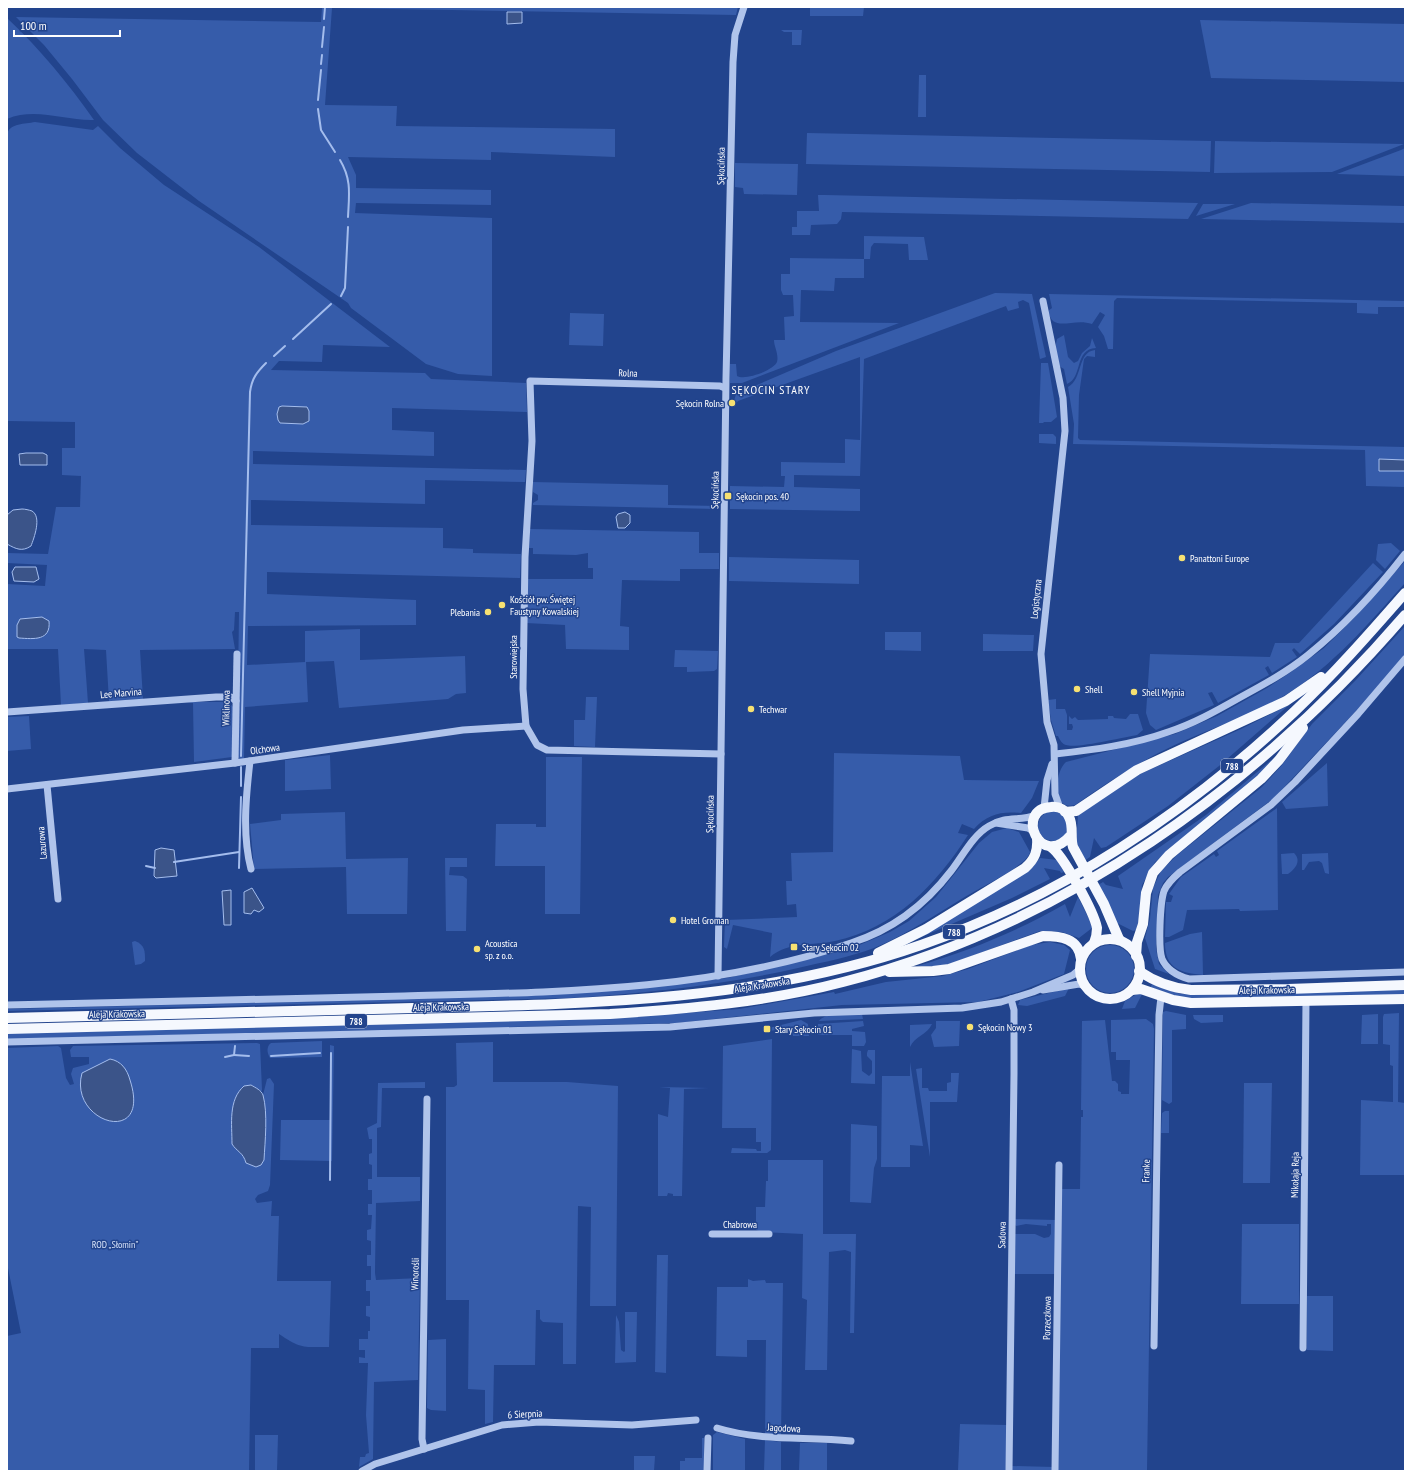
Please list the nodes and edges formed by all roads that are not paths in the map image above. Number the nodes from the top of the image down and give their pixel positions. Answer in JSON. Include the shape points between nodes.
{"nodes":[{"id":1,"x":744,"y":7,"type":"edge"},
{"id":2,"x":1043,"y":301,"type":"dead end"},
{"id":3,"x":530,"y":381,"type":"joint"},
{"id":4,"x":726,"y":388,"type":"junction"},
{"id":5,"x":1405,"y":554,"type":"edge"},
{"id":6,"x":1405,"y":593,"type":"edge"},
{"id":7,"x":1405,"y":615,"type":"edge"},
{"id":8,"x":237,"y":654,"type":"dead end"},
{"id":9,"x":1344,"y":658,"type":"junction"},
{"id":10,"x":1405,"y":659,"type":"edge"},
{"id":11,"x":236,"y":701,"type":"junction"},
{"id":12,"x":1320,"y":706,"type":"junction"},
{"id":13,"x":7,"y":712,"type":"edge"},
{"id":14,"x":526,"y":726,"type":"junction"},
{"id":15,"x":722,"y":754,"type":"junction"},
{"id":16,"x":1055,"y":754,"type":"junction"},
{"id":17,"x":250,"y":761,"type":"junction"},
{"id":18,"x":235,"y":763,"type":"junction"},
{"id":19,"x":47,"y":785,"type":"junction"},
{"id":20,"x":7,"y":789,"type":"edge"},
{"id":21,"x":1044,"y":808,"type":"junction"},
{"id":22,"x":1063,"y":810,"type":"junction"},
{"id":23,"x":1036,"y":815,"type":"junction"},
{"id":24,"x":996,"y":823,"type":"junction"},
{"id":25,"x":1035,"y":835,"type":"junction"},
{"id":26,"x":1071,"y":835,"type":"junction"},
{"id":27,"x":1051,"y":846,"type":"junction"},
{"id":28,"x":251,"y":869,"type":"dead end"},
{"id":29,"x":58,"y":899,"type":"dead end"},
{"id":30,"x":1119,"y":939,"type":"junction"},
{"id":31,"x":1094,"y":943,"type":"junction"},
{"id":32,"x":1136,"y":956,"type":"junction"},
{"id":33,"x":1081,"y":964,"type":"junction"},
{"id":34,"x":849,"y":966,"type":"junction"},
{"id":35,"x":1139,"y":971,"type":"junction"},
{"id":36,"x":1405,"y":972,"type":"edge"},
{"id":37,"x":871,"y":974,"type":"junction"},
{"id":38,"x":718,"y":976,"type":"junction"},
{"id":39,"x":1405,"y":985,"type":"edge"},
{"id":40,"x":1085,"y":986,"type":"junction"},
{"id":41,"x":1132,"y":990,"type":"junction"},
{"id":42,"x":1033,"y":992,"type":"junction"},
{"id":43,"x":1161,"y":997,"type":"junction"},
{"id":44,"x":1011,"y":999,"type":"junction"},
{"id":45,"x":1405,"y":999,"type":"edge"},
{"id":46,"x":1306,"y":1002,"type":"junction"},
{"id":47,"x":7,"y":1005,"type":"edge"},
{"id":48,"x":7,"y":1018,"type":"edge"},
{"id":49,"x":7,"y":1029,"type":"edge"},
{"id":50,"x":7,"y":1042,"type":"edge"},
{"id":51,"x":427,"y":1099,"type":"dead end"},
{"id":52,"x":1059,"y":1165,"type":"dead end"},
{"id":53,"x":712,"y":1234,"type":"dead end"},
{"id":54,"x":769,"y":1234,"type":"dead end"},
{"id":55,"x":1154,"y":1346,"type":"dead end"},
{"id":56,"x":1303,"y":1348,"type":"dead end"},
{"id":57,"x":696,"y":1420,"type":"dead end"},
{"id":58,"x":717,"y":1428,"type":"dead end"},
{"id":59,"x":708,"y":1438,"type":"dead end"},
{"id":60,"x":851,"y":1441,"type":"dead end"},
{"id":61,"x":424,"y":1449,"type":"junction"},
{"id":62,"x":362,"y":1471,"type":"edge"},
{"id":63,"x":708,"y":1471,"type":"edge"},
{"id":64,"x":1009,"y":1471,"type":"edge"},
{"id":65,"x":1055,"y":1471,"type":"edge"}],
"edges":[{"from":1,"to":4,"type":"street","name":"Sękocińska","via":[[735,35],[733,62]]},
{"from":2,"to":16,"type":"street","name":"Logistyczna","via":[[1063,398],[1065,430],[1041,654],[1047,722]]},
{"from":3,"to":4,"type":"street","name":"Rolna"},
{"from":3,"to":14,"type":"street","name":"Starowiejska","via":[[532,441],[523,627]]},
{"from":4,"to":15,"type":"street","name":"Sękocińska"},
{"from":5,"to":16,"type":"street","via":[[1324,642],[1264,684],[1220,709],[1168,732],[1125,743]]},
{"from":6,"to":9,"type":"main road","number":"788"},
{"from":7,"to":12,"type":"main road","number":"788"},
{"from":8,"to":11,"type":"street","name":"Wiklinowa"},
{"from":9,"to":22,"type":"main road","via":[[1286,701],[1137,770],[1076,811]]},
{"from":9,"to":34,"type":"main road","number":"788","via":[[1298,707],[1228,770],[1166,817],[1106,857],[1055,886],[980,921],[924,944]]},
{"from":10,"to":36,"type":"street","via":[[1358,714],[1285,791],[1168,884],[1162,898],[1160,947],[1166,966],[1179,976],[1189,979]]},
{"from":11,"to":13,"type":"street","name":"Lee Marvina","via":[[231,697],[216,697]]},
{"from":11,"to":18,"type":"street","name":"Wiklinowa"},
{"from":12,"to":32,"type":"main road","via":[[1279,760],[1261,779],[1169,855],[1153,873],[1146,893]]},
{"from":12,"to":37,"type":"main road","number":"788","via":[[1211,799],[1108,870],[1015,920],[929,956]]},
{"from":14,"to":15,"type":"street","name":"Starowiejska","via":[[537,745],[547,750]]},
{"from":14,"to":17,"type":"street","name":"Olchowa","via":[[463,730]]},
{"from":15,"to":38,"type":"street","name":"Sękocińska"},
{"from":16,"to":21,"type":"street","via":[[1047,780]]},
{"from":16,"to":22,"type":"street","name":"Logistyczna","via":[[1056,800]]},
{"from":17,"to":18,"type":"street","name":"Olchowa"},
{"from":17,"to":28,"type":"street","via":[[246,833]]},
{"from":18,"to":19,"type":"street","name":"Olchowa"},
{"from":19,"to":20,"type":"street","name":"Olchowa"},
{"from":19,"to":29,"type":"street","name":"Lazurowa"},
{"from":21,"to":22,"type":"main road","via":[[1055,807]]},
{"from":21,"to":23,"type":"main road"},
{"from":22,"to":26,"type":"main road","via":[[1071,823]]},
{"from":23,"to":24,"type":"street","via":[[1009,818]]},
{"from":23,"to":25,"type":"main road"},
{"from":24,"to":25,"type":"street","via":[[1028,828]]},
{"from":24,"to":38,"type":"street","name":"Aleja Krakowska","via":[[978,836],[931,895],[916,909],[882,931],[824,952]]},
{"from":25,"to":27,"type":"main road","via":[[1043,844]]},
{"from":25,"to":34,"type":"main road","via":[[1036,854],[1025,868],[908,939]]},
{"from":26,"to":27,"type":"main road","via":[[1062,843]]},
{"from":26,"to":30,"type":"main road","via":[[1073,847],[1104,904]]},
{"from":27,"to":31,"type":"main road","via":[[1060,855],[1093,915],[1097,933]]},
{"from":30,"to":31,"type":"main road","via":[[1107,938]]},
{"from":30,"to":32,"type":"main road","via":[[1129,945]]},
{"from":31,"to":33,"type":"main road","via":[[1087,949]]},
{"from":32,"to":35,"type":"main road"},
{"from":33,"to":37,"type":"main road","via":[[1079,949],[1071,941],[1043,936],[949,969]]},
{"from":33,"to":40,"type":"main road"},
{"from":33,"to":42,"type":"street","via":[[1073,975]]},
{"from":34,"to":48,"type":"main road","name":"Aleja Krakowska","number":"788","via":[[778,982],[721,991],[618,1001]]},
{"from":35,"to":39,"type":"main road","name":"Aleja Krakowska","via":[[1164,984],[1191,990]]},
{"from":35,"to":41,"type":"main road"},
{"from":37,"to":49,"type":"main road","name":"Aleja Krakowska","number":"788","via":[[815,989],[748,1000],[610,1014]]},
{"from":38,"to":47,"type":"street","name":"Aleja Krakowska","via":[[614,987],[517,993]]},
{"from":40,"to":41,"type":"main road","via":[[1093,994],[1104,999],[1117,998]]},
{"from":40,"to":42,"type":"street","via":[[1079,984]]},
{"from":41,"to":43,"type":"main road","name":"Aleja Krakowska","via":[[1146,990]]},
{"from":42,"to":44,"type":"street"},
{"from":43,"to":46,"type":"main road","name":"Aleja Krakowska","via":[[1191,1003]]},
{"from":43,"to":55,"type":"street","name":"Franke"},
{"from":44,"to":50,"type":"street","via":[[962,1008],[814,1013],[670,1027]]},
{"from":44,"to":64,"type":"street","name":"Sadowa","via":[[1014,1010],[1014,1074]]},
{"from":45,"to":46,"type":"main road","name":"Aleja Krakowska"},
{"from":46,"to":56,"type":"street","name":"Mikołaja Reja"},
{"from":51,"to":61,"type":"street","name":"Winorośli","via":[[422,1439]]},
{"from":52,"to":65,"type":"street","name":"Porzeczkowa"},
{"from":53,"to":54,"type":"street","name":"Chabrowa"},
{"from":57,"to":61,"type":"street","name":"6 Sierpnia","via":[[632,1426],[523,1422],[488,1428]]},
{"from":58,"to":60,"type":"street","name":"Jagodowa","via":[[774,1439]]},
{"from":59,"to":63,"type":"street"},
{"from":61,"to":62,"type":"street","name":"6 Sierpnia","via":[[375,1464]]}]}
